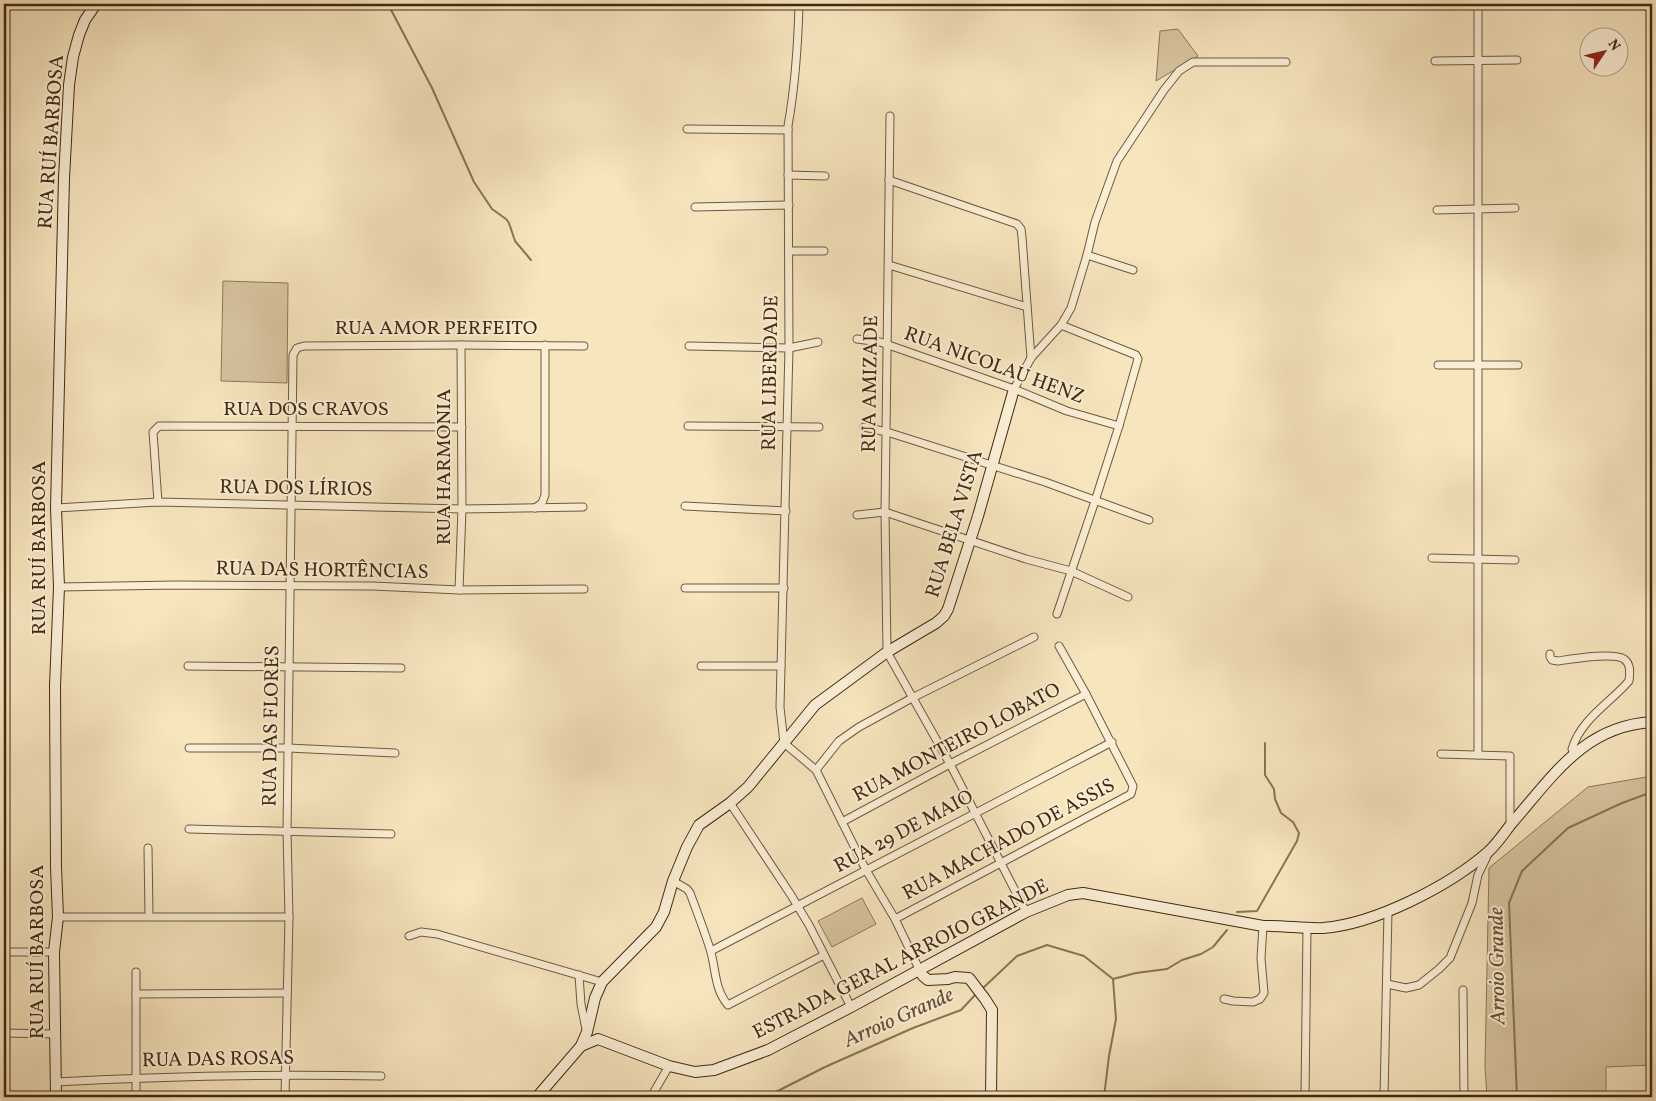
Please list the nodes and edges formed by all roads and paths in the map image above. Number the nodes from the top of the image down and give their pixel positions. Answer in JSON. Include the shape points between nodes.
{"nodes":[{"id":1,"x":96,"y":4,"type":"edge"},
{"id":2,"x":798,"y":4,"type":"edge"},
{"id":3,"x":1478,"y":4,"type":"edge"},
{"id":4,"x":1478,"y":60,"type":"junction"},
{"id":5,"x":1517,"y":60,"type":"dead end"},
{"id":6,"x":1435,"y":61,"type":"dead end"},
{"id":7,"x":1286,"y":62,"type":"dead end"},
{"id":8,"x":890,"y":116,"type":"dead end"},
{"id":9,"x":687,"y":129,"type":"dead end"},
{"id":10,"x":788,"y":130,"type":"junction"},
{"id":11,"x":788,"y":175,"type":"junction"},
{"id":12,"x":825,"y":176,"type":"dead end"},
{"id":13,"x":889,"y":180,"type":"junction"},
{"id":14,"x":789,"y":205,"type":"junction"},
{"id":15,"x":696,"y":207,"type":"dead end"},
{"id":16,"x":1515,"y":208,"type":"dead end"},
{"id":17,"x":1478,"y":209,"type":"junction"},
{"id":18,"x":1436,"y":210,"type":"dead end"},
{"id":19,"x":789,"y":251,"type":"junction"},
{"id":20,"x":824,"y":251,"type":"dead end"},
{"id":21,"x":1087,"y":255,"type":"junction"},
{"id":22,"x":889,"y":265,"type":"junction"},
{"id":23,"x":1133,"y":270,"type":"dead end"},
{"id":24,"x":1027,"y":307,"type":"junction"},
{"id":25,"x":1061,"y":325,"type":"junction"},
{"id":26,"x":857,"y":339,"type":"dead end"},
{"id":27,"x":818,"y":342,"type":"dead end"},
{"id":28,"x":461,"y":344,"type":"junction"},
{"id":29,"x":887,"y":344,"type":"junction"},
{"id":30,"x":546,"y":345,"type":"junction"},
{"id":31,"x":584,"y":346,"type":"dead end"},
{"id":32,"x":689,"y":346,"type":"dead end"},
{"id":33,"x":789,"y":348,"type":"junction"},
{"id":34,"x":293,"y":355,"type":"joint"},
{"id":35,"x":1031,"y":358,"type":"junction"},
{"id":36,"x":1438,"y":365,"type":"dead end"},
{"id":37,"x":1518,"y":365,"type":"dead end"},
{"id":38,"x":1478,"y":366,"type":"junction"},
{"id":39,"x":1014,"y":389,"type":"junction"},
{"id":40,"x":292,"y":426,"type":"junction"},
{"id":41,"x":688,"y":426,"type":"dead end"},
{"id":42,"x":1119,"y":426,"type":"junction"},
{"id":43,"x":462,"y":427,"type":"junction"},
{"id":44,"x":788,"y":427,"type":"junction"},
{"id":45,"x":819,"y":427,"type":"dead end"},
{"id":46,"x":864,"y":427,"type":"dead end"},
{"id":47,"x":887,"y":432,"type":"junction"},
{"id":48,"x":992,"y":466,"type":"junction"},
{"id":49,"x":1096,"y":501,"type":"junction"},
{"id":50,"x":158,"y":502,"type":"junction"},
{"id":51,"x":290,"y":505,"type":"junction"},
{"id":52,"x":685,"y":506,"type":"dead end"},
{"id":53,"x":583,"y":507,"type":"dead end"},
{"id":54,"x":56,"y":508,"type":"junction"},
{"id":55,"x":535,"y":508,"type":"junction"},
{"id":56,"x":462,"y":509,"type":"junction"},
{"id":57,"x":786,"y":511,"type":"junction"},
{"id":58,"x":885,"y":512,"type":"junction"},
{"id":59,"x":857,"y":515,"type":"dead end"},
{"id":60,"x":1149,"y":520,"type":"dead end"},
{"id":61,"x":970,"y":540,"type":"junction"},
{"id":62,"x":1432,"y":558,"type":"dead end"},
{"id":63,"x":1478,"y":559,"type":"junction"},
{"id":64,"x":1515,"y":560,"type":"dead end"},
{"id":65,"x":1071,"y":572,"type":"junction"},
{"id":66,"x":289,"y":586,"type":"junction"},
{"id":67,"x":59,"y":587,"type":"junction"},
{"id":68,"x":685,"y":588,"type":"dead end"},
{"id":69,"x":784,"y":588,"type":"junction"},
{"id":70,"x":584,"y":589,"type":"dead end"},
{"id":71,"x":459,"y":590,"type":"junction"},
{"id":72,"x":1128,"y":597,"type":"dead end"},
{"id":73,"x":1057,"y":614,"type":"dead end"},
{"id":74,"x":1034,"y":637,"type":"dead end"},
{"id":75,"x":1059,"y":646,"type":"dead end"},
{"id":76,"x":887,"y":652,"type":"junction"},
{"id":77,"x":1550,"y":654,"type":"dead end"},
{"id":78,"x":188,"y":666,"type":"dead end"},
{"id":79,"x":289,"y":666,"type":"junction"},
{"id":80,"x":700,"y":666,"type":"dead end"},
{"id":81,"x":781,"y":666,"type":"junction"},
{"id":82,"x":401,"y":668,"type":"dead end"},
{"id":83,"x":1086,"y":694,"type":"junction"},
{"id":84,"x":912,"y":698,"type":"junction"},
{"id":85,"x":1652,"y":722,"type":"edge"},
{"id":86,"x":1112,"y":742,"type":"junction"},
{"id":87,"x":784,"y":743,"type":"junction"},
{"id":88,"x":189,"y":748,"type":"dead end"},
{"id":89,"x":288,"y":748,"type":"junction"},
{"id":90,"x":395,"y":753,"type":"dead end"},
{"id":91,"x":1574,"y":753,"type":"junction"},
{"id":92,"x":1441,"y":754,"type":"dead end"},
{"id":93,"x":1478,"y":755,"type":"junction"},
{"id":94,"x":950,"y":764,"type":"junction"},
{"id":95,"x":816,"y":770,"type":"junction"},
{"id":96,"x":730,"y":803,"type":"junction"},
{"id":97,"x":976,"y":813,"type":"junction"},
{"id":98,"x":842,"y":822,"type":"junction"},
{"id":99,"x":1510,"y":827,"type":"junction"},
{"id":100,"x":189,"y":829,"type":"dead end"},
{"id":101,"x":287,"y":832,"type":"junction"},
{"id":102,"x":390,"y":834,"type":"dead end"},
{"id":103,"x":148,"y":848,"type":"dead end"},
{"id":104,"x":1489,"y":851,"type":"junction"},
{"id":105,"x":1000,"y":863,"type":"junction"},
{"id":106,"x":866,"y":870,"type":"junction"},
{"id":107,"x":673,"y":881,"type":"junction"},
{"id":108,"x":798,"y":906,"type":"junction"},
{"id":109,"x":1388,"y":911,"type":"junction"},
{"id":110,"x":1026,"y":912,"type":"junction"},
{"id":111,"x":149,"y":916,"type":"junction"},
{"id":112,"x":58,"y":917,"type":"junction"},
{"id":113,"x":289,"y":917,"type":"junction"},
{"id":114,"x":895,"y":919,"type":"junction"},
{"id":115,"x":1263,"y":926,"type":"junction"},
{"id":116,"x":1307,"y":928,"type":"junction"},
{"id":117,"x":408,"y":936,"type":"dead end"},
{"id":118,"x":711,"y":951,"type":"junction"},
{"id":119,"x":4,"y":952,"type":"edge"},
{"id":120,"x":54,"y":952,"type":"junction"},
{"id":121,"x":824,"y":955,"type":"junction"},
{"id":122,"x":920,"y":971,"type":"junction"},
{"id":123,"x":136,"y":972,"type":"dead end"},
{"id":124,"x":579,"y":974,"type":"junction"},
{"id":125,"x":602,"y":982,"type":"junction"},
{"id":126,"x":1386,"y":984,"type":"junction"},
{"id":127,"x":1463,"y":990,"type":"dead end"},
{"id":128,"x":287,"y":993,"type":"junction"},
{"id":129,"x":136,"y":994,"type":"junction"},
{"id":130,"x":1224,"y":999,"type":"dead end"},
{"id":131,"x":851,"y":1007,"type":"junction"},
{"id":132,"x":586,"y":1032,"type":"junction"},
{"id":133,"x":4,"y":1033,"type":"edge"},
{"id":134,"x":55,"y":1034,"type":"junction"},
{"id":135,"x":581,"y":1046,"type":"junction"},
{"id":136,"x":670,"y":1066,"type":"junction"},
{"id":137,"x":286,"y":1074,"type":"junction"},
{"id":138,"x":381,"y":1076,"type":"dead end"},
{"id":139,"x":136,"y":1078,"type":"junction"},
{"id":140,"x":56,"y":1082,"type":"junction"},
{"id":141,"x":56,"y":1097,"type":"edge"},
{"id":142,"x":136,"y":1097,"type":"edge"},
{"id":143,"x":285,"y":1097,"type":"edge"},
{"id":144,"x":537,"y":1097,"type":"edge"},
{"id":145,"x":651,"y":1097,"type":"edge"},
{"id":146,"x":991,"y":1097,"type":"edge"},
{"id":147,"x":1305,"y":1097,"type":"edge"},
{"id":148,"x":1384,"y":1097,"type":"edge"},
{"id":149,"x":1464,"y":1097,"type":"edge"}],
"edges":[{"from":1,"to":54,"type":"main road","name":"RUA RUÍ BARBOSA","via":[[79,35],[72,57],[69,85]]},
{"from":2,"to":10,"type":"street","name":"RUA LIBERDADE","via":[[794,92]]},
{"from":3,"to":4,"type":"street"},
{"from":4,"to":5,"type":"street"},
{"from":4,"to":6,"type":"street"},
{"from":4,"to":17,"type":"street"},
{"from":7,"to":21,"type":"street","name":"RUA BELA VISTA","via":[[1193,62],[1179,71],[1117,161]]},
{"from":8,"to":13,"type":"street","name":"RUA AMIZADE"},
{"from":9,"to":10,"type":"street"},
{"from":10,"to":11,"type":"street","name":"RUA LIBERDADE"},
{"from":11,"to":12,"type":"street"},
{"from":11,"to":14,"type":"street","name":"RUA LIBERDADE"},
{"from":13,"to":22,"type":"street","name":"RUA AMIZADE"},
{"from":13,"to":24,"type":"street","via":[[1017,224],[1022,237]]},
{"from":14,"to":15,"type":"street"},
{"from":14,"to":19,"type":"street","name":"RUA LIBERDADE"},
{"from":16,"to":17,"type":"street"},
{"from":17,"to":18,"type":"street"},
{"from":17,"to":38,"type":"street"},
{"from":19,"to":20,"type":"street"},
{"from":19,"to":33,"type":"street","name":"RUA LIBERDADE"},
{"from":21,"to":23,"type":"street"},
{"from":21,"to":25,"type":"street","name":"RUA BELA VISTA","via":[[1071,308]]},
{"from":22,"to":24,"type":"street"},
{"from":22,"to":29,"type":"street","name":"RUA AMIZADE"},
{"from":24,"to":35,"type":"street"},
{"from":25,"to":35,"type":"street","name":"RUA BELA VISTA"},
{"from":25,"to":42,"type":"street","via":[[1136,354],[1138,365]]},
{"from":26,"to":29,"type":"street","name":"RUA NICOLAU HENZ"},
{"from":27,"to":33,"type":"street"},
{"from":28,"to":30,"type":"street","name":"RUA AMOR PERFEITO"},
{"from":28,"to":34,"type":"street","name":"RUA AMOR PERFEITO","via":[[304,346],[297,348]]},
{"from":28,"to":43,"type":"street","name":"RUA HARMONIA"},
{"from":29,"to":39,"type":"street","name":"RUA NICOLAU HENZ"},
{"from":29,"to":47,"type":"street","name":"RUA AMIZADE"},
{"from":30,"to":31,"type":"street","name":"RUA AMOR PERFEITO"},
{"from":30,"to":55,"type":"street","via":[[545,495]]},
{"from":32,"to":33,"type":"street"},
{"from":33,"to":44,"type":"street","name":"RUA LIBERDADE"},
{"from":34,"to":40,"type":"street","name":"RUA DAS FLORES"},
{"from":35,"to":39,"type":"street","name":"RUA BELA VISTA"},
{"from":36,"to":38,"type":"street"},
{"from":37,"to":38,"type":"street"},
{"from":38,"to":63,"type":"street"},
{"from":39,"to":42,"type":"street","name":"RUA NICOLAU HENZ","via":[[1067,411]]},
{"from":39,"to":48,"type":"main road","name":"RUA BELA VISTA"},
{"from":40,"to":43,"type":"street","name":"RUA DOS CRAVOS"},
{"from":40,"to":50,"type":"street","name":"RUA DOS CRAVOS","via":[[159,426],[153,432]]},
{"from":40,"to":51,"type":"street","name":"RUA DAS FLORES"},
{"from":41,"to":44,"type":"street"},
{"from":42,"to":49,"type":"street"},
{"from":43,"to":56,"type":"street","name":"RUA HARMONIA"},
{"from":44,"to":45,"type":"street"},
{"from":44,"to":57,"type":"street","name":"RUA LIBERDADE"},
{"from":46,"to":47,"type":"street"},
{"from":47,"to":48,"type":"street"},
{"from":47,"to":58,"type":"street","name":"RUA AMIZADE"},
{"from":48,"to":49,"type":"street"},
{"from":48,"to":61,"type":"main road","name":"RUA BELA VISTA"},
{"from":49,"to":60,"type":"street"},
{"from":49,"to":65,"type":"street"},
{"from":50,"to":51,"type":"street","name":"RUA DOS LÍRIOS"},
{"from":50,"to":54,"type":"street","name":"RUA DOS LÍRIOS"},
{"from":51,"to":56,"type":"street","name":"RUA DOS LÍRIOS"},
{"from":51,"to":66,"type":"street","name":"RUA DAS FLORES"},
{"from":52,"to":57,"type":"street"},
{"from":53,"to":55,"type":"street","name":"RUA DOS LÍRIOS"},
{"from":54,"to":67,"type":"main road","name":"RUA RUÍ BARBOSA"},
{"from":55,"to":56,"type":"street","name":"RUA DOS LÍRIOS"},
{"from":56,"to":71,"type":"street","name":"RUA HARMONIA"},
{"from":57,"to":69,"type":"street","name":"RUA LIBERDADE"},
{"from":58,"to":59,"type":"street"},
{"from":58,"to":61,"type":"street"},
{"from":58,"to":76,"type":"street","name":"RUA AMIZADE"},
{"from":61,"to":65,"type":"street"},
{"from":61,"to":76,"type":"main road","name":"RUA BELA VISTA","via":[[944,616]]},
{"from":62,"to":63,"type":"street"},
{"from":63,"to":64,"type":"street"},
{"from":63,"to":93,"type":"street"},
{"from":65,"to":72,"type":"street"},
{"from":65,"to":73,"type":"street"},
{"from":66,"to":67,"type":"street","name":"RUA DAS HORTÊNCIAS"},
{"from":66,"to":71,"type":"street","name":"RUA DAS HORTÊNCIAS"},
{"from":66,"to":79,"type":"street","name":"RUA DAS FLORES"},
{"from":67,"to":112,"type":"main road","name":"RUA RUÍ BARBOSA","via":[[55,686]]},
{"from":68,"to":69,"type":"street"},
{"from":69,"to":81,"type":"street","name":"RUA LIBERDADE"},
{"from":70,"to":71,"type":"street","name":"RUA DAS HORTÊNCIAS"},
{"from":74,"to":84,"type":"street"},
{"from":75,"to":83,"type":"street"},
{"from":76,"to":84,"type":"street"},
{"from":76,"to":87,"type":"main road","name":"RUA BELA VISTA","via":[[815,705]]},
{"from":77,"to":91,"type":"street","via":[[1552,660],[1558,661],[1593,656],[1620,658],[1629,665],[1629,681],[1586,722],[1574,741]]},
{"from":78,"to":79,"type":"street"},
{"from":79,"to":82,"type":"street"},
{"from":79,"to":89,"type":"street","name":"RUA DAS FLORES"},
{"from":80,"to":81,"type":"street"},
{"from":81,"to":87,"type":"street","name":"RUA LIBERDADE","via":[[780,707]]},
{"from":83,"to":86,"type":"street"},
{"from":83,"to":94,"type":"street","name":"RUA MONTEIRO LOBATO"},
{"from":84,"to":94,"type":"street"},
{"from":84,"to":95,"type":"street","via":[[839,741]]},
{"from":85,"to":91,"type":"main road","name":"ESTRADA GERAL ARROIO GRANDE","via":[[1612,731]]},
{"from":86,"to":97,"type":"street","name":"RUA 29 DE MAIO"},
{"from":86,"to":105,"type":"street","name":"RUA MACHADO DE ASSIS","via":[[1133,786],[1131,794]]},
{"from":87,"to":95,"type":"street"},
{"from":87,"to":96,"type":"main road","name":"RUA BELA VISTA","via":[[748,787]]},
{"from":88,"to":89,"type":"street"},
{"from":89,"to":90,"type":"street"},
{"from":89,"to":101,"type":"street","name":"RUA DAS FLORES"},
{"from":91,"to":99,"type":"main road","name":"ESTRADA GERAL ARROIO GRANDE"},
{"from":92,"to":93,"type":"street"},
{"from":93,"to":99,"type":"street","via":[[1510,756]]},
{"from":94,"to":97,"type":"street"},
{"from":94,"to":98,"type":"street","name":"RUA MONTEIRO LOBATO"},
{"from":95,"to":98,"type":"street"},
{"from":96,"to":107,"type":"main road","name":"RUA BELA VISTA","via":[[699,825]]},
{"from":96,"to":108,"type":"street"},
{"from":97,"to":105,"type":"street"},
{"from":97,"to":106,"type":"street","name":"RUA 29 DE MAIO"},
{"from":98,"to":106,"type":"street"},
{"from":99,"to":104,"type":"main road","name":"ESTRADA GERAL ARROIO GRANDE"},
{"from":100,"to":101,"type":"street"},
{"from":101,"to":102,"type":"street"},
{"from":101,"to":113,"type":"street","name":"RUA DAS FLORES"},
{"from":103,"to":111,"type":"street"},
{"from":104,"to":109,"type":"main road","name":"ESTRADA GERAL ARROIO GRANDE","via":[[1464,871]]},
{"from":104,"to":126,"type":"street","via":[[1450,958],[1419,985],[1406,988]]},
{"from":105,"to":110,"type":"street"},
{"from":105,"to":114,"type":"street","name":"RUA MACHADO DE ASSIS"},
{"from":106,"to":108,"type":"street","name":"RUA 29 DE MAIO"},
{"from":106,"to":114,"type":"street"},
{"from":107,"to":118,"type":"street","via":[[690,893]]},
{"from":107,"to":125,"type":"main road","name":"RUA BELA VISTA","via":[[656,927]]},
{"from":108,"to":118,"type":"street","name":"RUA 29 DE MAIO"},
{"from":108,"to":121,"type":"street"},
{"from":109,"to":116,"type":"main road","name":"ESTRADA GERAL ARROIO GRANDE","via":[[1336,926]]},
{"from":109,"to":126,"type":"street"},
{"from":110,"to":115,"type":"main road","name":"ESTRADA GERAL ARROIO GRANDE","via":[[1068,895],[1083,893]]},
{"from":110,"to":122,"type":"main road","name":"ESTRADA GERAL ARROIO GRANDE"},
{"from":111,"to":112,"type":"street"},
{"from":111,"to":113,"type":"street"},
{"from":112,"to":120,"type":"main road","name":"RUA RUÍ BARBOSA"},
{"from":113,"to":128,"type":"street","name":"RUA DAS FLORES"},
{"from":114,"to":122,"type":"street"},
{"from":115,"to":116,"type":"main road","name":"ESTRADA GERAL ARROIO GRANDE"},
{"from":115,"to":130,"type":"street","via":[[1264,993],[1253,1002]]},
{"from":116,"to":147,"type":"street"},
{"from":117,"to":124,"type":"street","via":[[421,932],[436,934]]},
{"from":118,"to":121,"type":"street","via":[[715,977],[728,1005]]},
{"from":119,"to":120,"type":"street"},
{"from":120,"to":134,"type":"main road","name":"RUA RUÍ BARBOSA"},
{"from":121,"to":131,"type":"street"},
{"from":122,"to":131,"type":"main road","name":"ESTRADA GERAL ARROIO GRANDE"},
{"from":122,"to":146,"type":"main road","via":[[928,980],[969,978],[992,1010]]},
{"from":123,"to":129,"type":"street"},
{"from":124,"to":125,"type":"street"},
{"from":124,"to":132,"type":"street"},
{"from":125,"to":132,"type":"main road","name":"RUA BELA VISTA"},
{"from":126,"to":148,"type":"street"},
{"from":127,"to":149,"type":"street"},
{"from":128,"to":129,"type":"street"},
{"from":128,"to":137,"type":"street","name":"RUA DAS FLORES"},
{"from":129,"to":139,"type":"street"},
{"from":131,"to":136,"type":"main road","name":"ESTRADA GERAL ARROIO GRANDE","via":[[768,1050],[714,1070],[695,1072]]},
{"from":132,"to":135,"type":"main road","name":"RUA BELA VISTA"},
{"from":133,"to":134,"type":"street"},
{"from":134,"to":140,"type":"main road","name":"RUA RUÍ BARBOSA"},
{"from":135,"to":136,"type":"main road","name":"ESTRADA GERAL ARROIO GRANDE","via":[[598,1039]]},
{"from":135,"to":144,"type":"main road","name":"RUA BELA VISTA"},
{"from":136,"to":145,"type":"street"},
{"from":137,"to":138,"type":"street","name":"RUA DAS ROSAS"},
{"from":137,"to":139,"type":"street","name":"RUA DAS ROSAS"},
{"from":137,"to":143,"type":"street","name":"RUA DAS FLORES"},
{"from":139,"to":140,"type":"street","name":"RUA DAS ROSAS"},
{"from":139,"to":142,"type":"street"},
{"from":140,"to":141,"type":"main road","name":"RUA RUÍ BARBOSA"}]}
